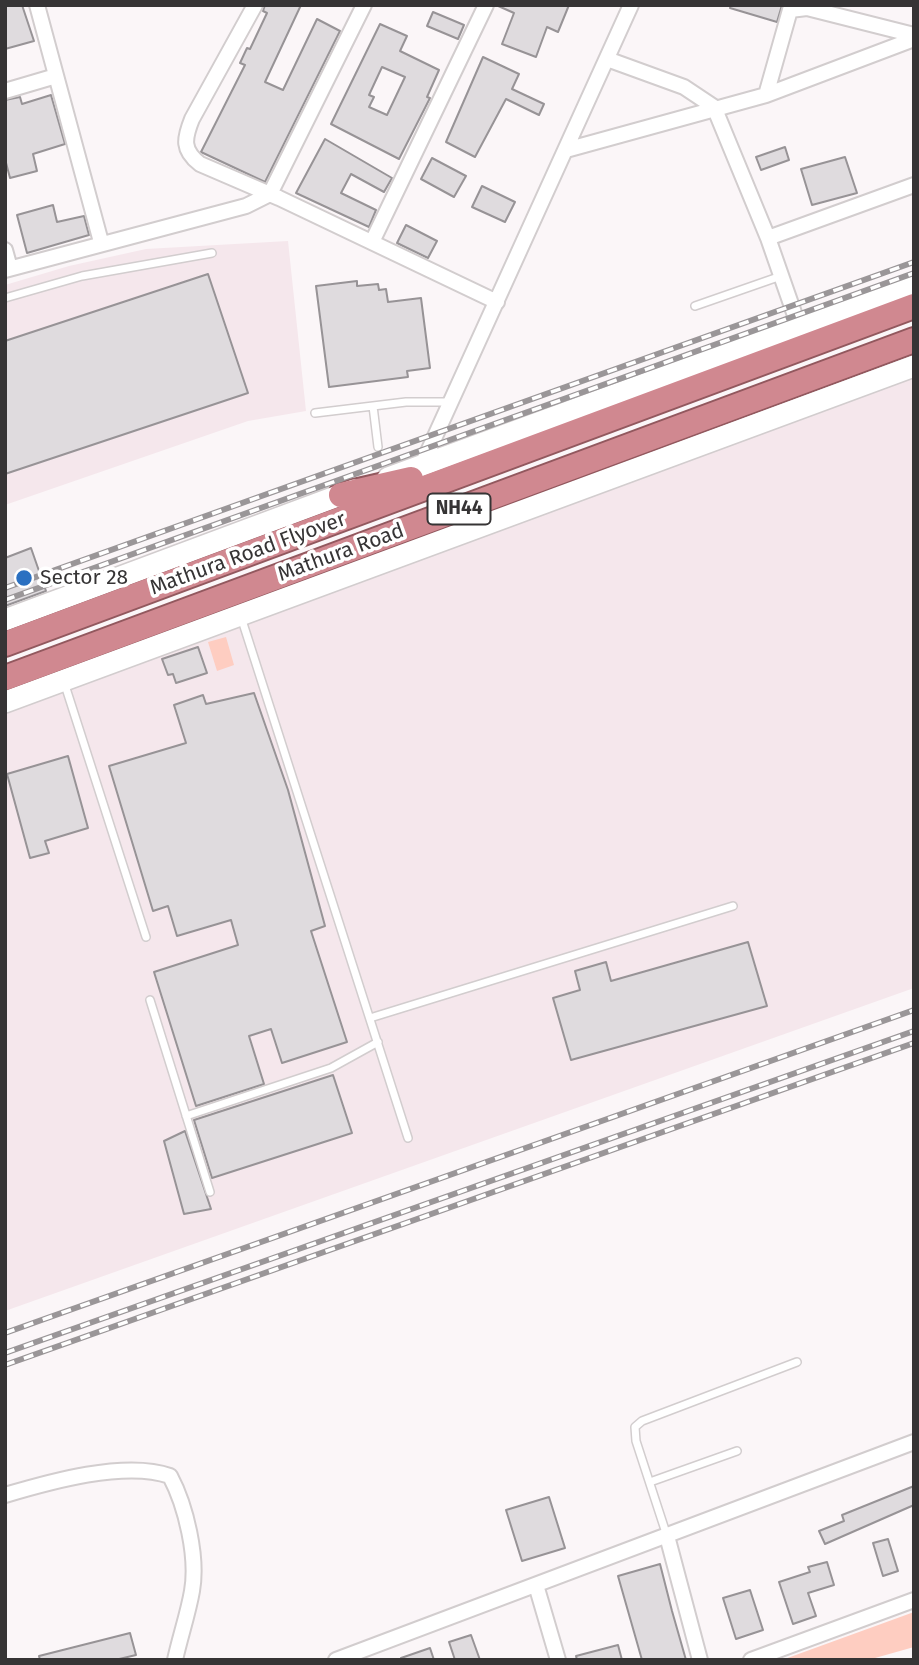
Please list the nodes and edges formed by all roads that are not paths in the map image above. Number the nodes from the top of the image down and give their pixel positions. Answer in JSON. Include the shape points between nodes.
{"nodes":[{"id":1,"x":37,"y":5,"type":"edge"},
{"id":2,"x":255,"y":5,"type":"edge"},
{"id":3,"x":364,"y":5,"type":"edge"},
{"id":4,"x":486,"y":5,"type":"edge"},
{"id":5,"x":626,"y":7,"type":"edge"},
{"id":6,"x":914,"y":37,"type":"edge"},
{"id":7,"x":607,"y":59,"type":"junction"},
{"id":8,"x":56,"y":76,"type":"junction"},
{"id":9,"x":5,"y":91,"type":"edge"},
{"id":10,"x":766,"y":95,"type":"junction"},
{"id":11,"x":714,"y":107,"type":"junction"},
{"id":12,"x":566,"y":150,"type":"junction"},
{"id":13,"x":914,"y":185,"type":"edge"},
{"id":14,"x":270,"y":194,"type":"junction"},
{"id":15,"x":768,"y":238,"type":"junction"},
{"id":16,"x":101,"y":242,"type":"junction"},
{"id":17,"x":372,"y":242,"type":"junction"},
{"id":18,"x":5,"y":250,"type":"edge"},
{"id":19,"x":212,"y":253,"type":"dead end"},
{"id":20,"x":8,"y":269,"type":"edge"},
{"id":21,"x":781,"y":276,"type":"junction"},
{"id":22,"x":914,"y":285,"type":"edge"},
{"id":23,"x":5,"y":299,"type":"edge"},
{"id":24,"x":497,"y":302,"type":"junction"},
{"id":25,"x":695,"y":306,"type":"dead end"},
{"id":26,"x":914,"y":306,"type":"edge"},
{"id":27,"x":799,"y":327,"type":"junction"},
{"id":28,"x":913,"y":341,"type":"edge"},
{"id":29,"x":914,"y":366,"type":"edge"},
{"id":30,"x":451,"y":402,"type":"junction"},
{"id":31,"x":373,"y":406,"type":"junction"},
{"id":32,"x":315,"y":413,"type":"dead end"},
{"id":33,"x":378,"y":447,"type":"dead end"},
{"id":34,"x":491,"y":463,"type":"junction"},
{"id":35,"x":422,"y":465,"type":"junction"},
{"id":36,"x":341,"y":495,"type":"junction"},
{"id":37,"x":240,"y":616,"type":"junction"},
{"id":38,"x":5,"y":620,"type":"edge"},
{"id":39,"x":5,"y":644,"type":"edge"},
{"id":40,"x":5,"y":678,"type":"edge"},
{"id":41,"x":64,"y":681,"type":"junction"},
{"id":42,"x":5,"y":702,"type":"edge"},
{"id":43,"x":733,"y":906,"type":"dead end"},
{"id":44,"x":146,"y":937,"type":"dead end"},
{"id":45,"x":150,"y":1000,"type":"dead end"},
{"id":46,"x":370,"y":1018,"type":"junction"},
{"id":47,"x":377,"y":1042,"type":"junction"},
{"id":48,"x":186,"y":1116,"type":"junction"},
{"id":49,"x":408,"y":1138,"type":"dead end"},
{"id":50,"x":210,"y":1192,"type":"dead end"},
{"id":51,"x":797,"y":1362,"type":"dead end"},
{"id":52,"x":914,"y":1443,"type":"edge"},
{"id":53,"x":737,"y":1451,"type":"dead end"},
{"id":54,"x":650,"y":1482,"type":"junction"},
{"id":55,"x":5,"y":1496,"type":"edge"},
{"id":56,"x":667,"y":1536,"type":"junction"},
{"id":57,"x":536,"y":1585,"type":"junction"},
{"id":58,"x":914,"y":1600,"type":"edge"},
{"id":59,"x":175,"y":1660,"type":"edge"},
{"id":60,"x":336,"y":1660,"type":"edge"},
{"id":61,"x":558,"y":1660,"type":"edge"},
{"id":62,"x":700,"y":1660,"type":"edge"},
{"id":63,"x":751,"y":1660,"type":"edge"}],
"edges":[{"from":1,"to":8,"type":"street"},
{"from":2,"to":14,"type":"street","via":[[192,120],[185,146],[200,164]]},
{"from":3,"to":14,"type":"street"},
{"from":4,"to":17,"type":"street"},
{"from":5,"to":7,"type":"street"},
{"from":6,"to":10,"type":"street"},
{"from":6,"to":10,"type":"street","via":[[807,8],[790,10]]},
{"from":7,"to":11,"type":"street","via":[[684,87]]},
{"from":7,"to":12,"type":"street"},
{"from":8,"to":9,"type":"street"},
{"from":8,"to":16,"type":"street"},
{"from":10,"to":11,"type":"street"},
{"from":11,"to":12,"type":"street"},
{"from":11,"to":15,"type":"street"},
{"from":12,"to":24,"type":"street"},
{"from":13,"to":15,"type":"street"},
{"from":14,"to":16,"type":"street","via":[[246,206]]},
{"from":14,"to":17,"type":"street"},
{"from":15,"to":21,"type":"street"},
{"from":16,"to":20,"type":"street"},
{"from":17,"to":24,"type":"street"},
{"from":18,"to":20,"type":"street"},
{"from":19,"to":23,"type":"lane","via":[[82,276]]},
{"from":21,"to":25,"type":"lane"},
{"from":21,"to":27,"type":"street"},
{"from":22,"to":27,"type":"main road"},
{"from":24,"to":30,"type":"street"},
{"from":26,"to":34,"type":"highway","number":"NH44"},
{"from":27,"to":35,"type":"main road"},
{"from":28,"to":40,"type":"highway","name":"Mathura Road","number":"NH44"},
{"from":29,"to":37,"type":"main road"},
{"from":30,"to":31,"type":"lane"},
{"from":30,"to":35,"type":"street"},
{"from":31,"to":32,"type":"lane"},
{"from":31,"to":33,"type":"lane"},
{"from":34,"to":36,"type":"highway"},
{"from":34,"to":39,"type":"highway","name":"Mathura Road Flyover","number":"NH44"},
{"from":35,"to":36,"type":"main road"},
{"from":36,"to":38,"type":"main road"},
{"from":37,"to":41,"type":"main road"},
{"from":37,"to":46,"type":"lane"},
{"from":41,"to":42,"type":"main road"},
{"from":41,"to":44,"type":"lane"},
{"from":43,"to":46,"type":"lane"},
{"from":45,"to":48,"type":"lane"},
{"from":46,"to":47,"type":"lane"},
{"from":47,"to":48,"type":"lane","via":[[331,1068]]},
{"from":47,"to":49,"type":"lane"},
{"from":48,"to":50,"type":"lane"},
{"from":51,"to":54,"type":"lane","via":[[642,1421],[635,1427],[636,1441]]},
{"from":52,"to":56,"type":"street"},
{"from":53,"to":54,"type":"lane"},
{"from":54,"to":56,"type":"lane"},
{"from":55,"to":59,"type":"street","via":[[122,1471],[158,1471],[170,1476],[180,1502],[193,1570]]},
{"from":56,"to":57,"type":"street"},
{"from":56,"to":62,"type":"street"},
{"from":57,"to":60,"type":"street"},
{"from":57,"to":61,"type":"street"},
{"from":58,"to":63,"type":"street"}]}
